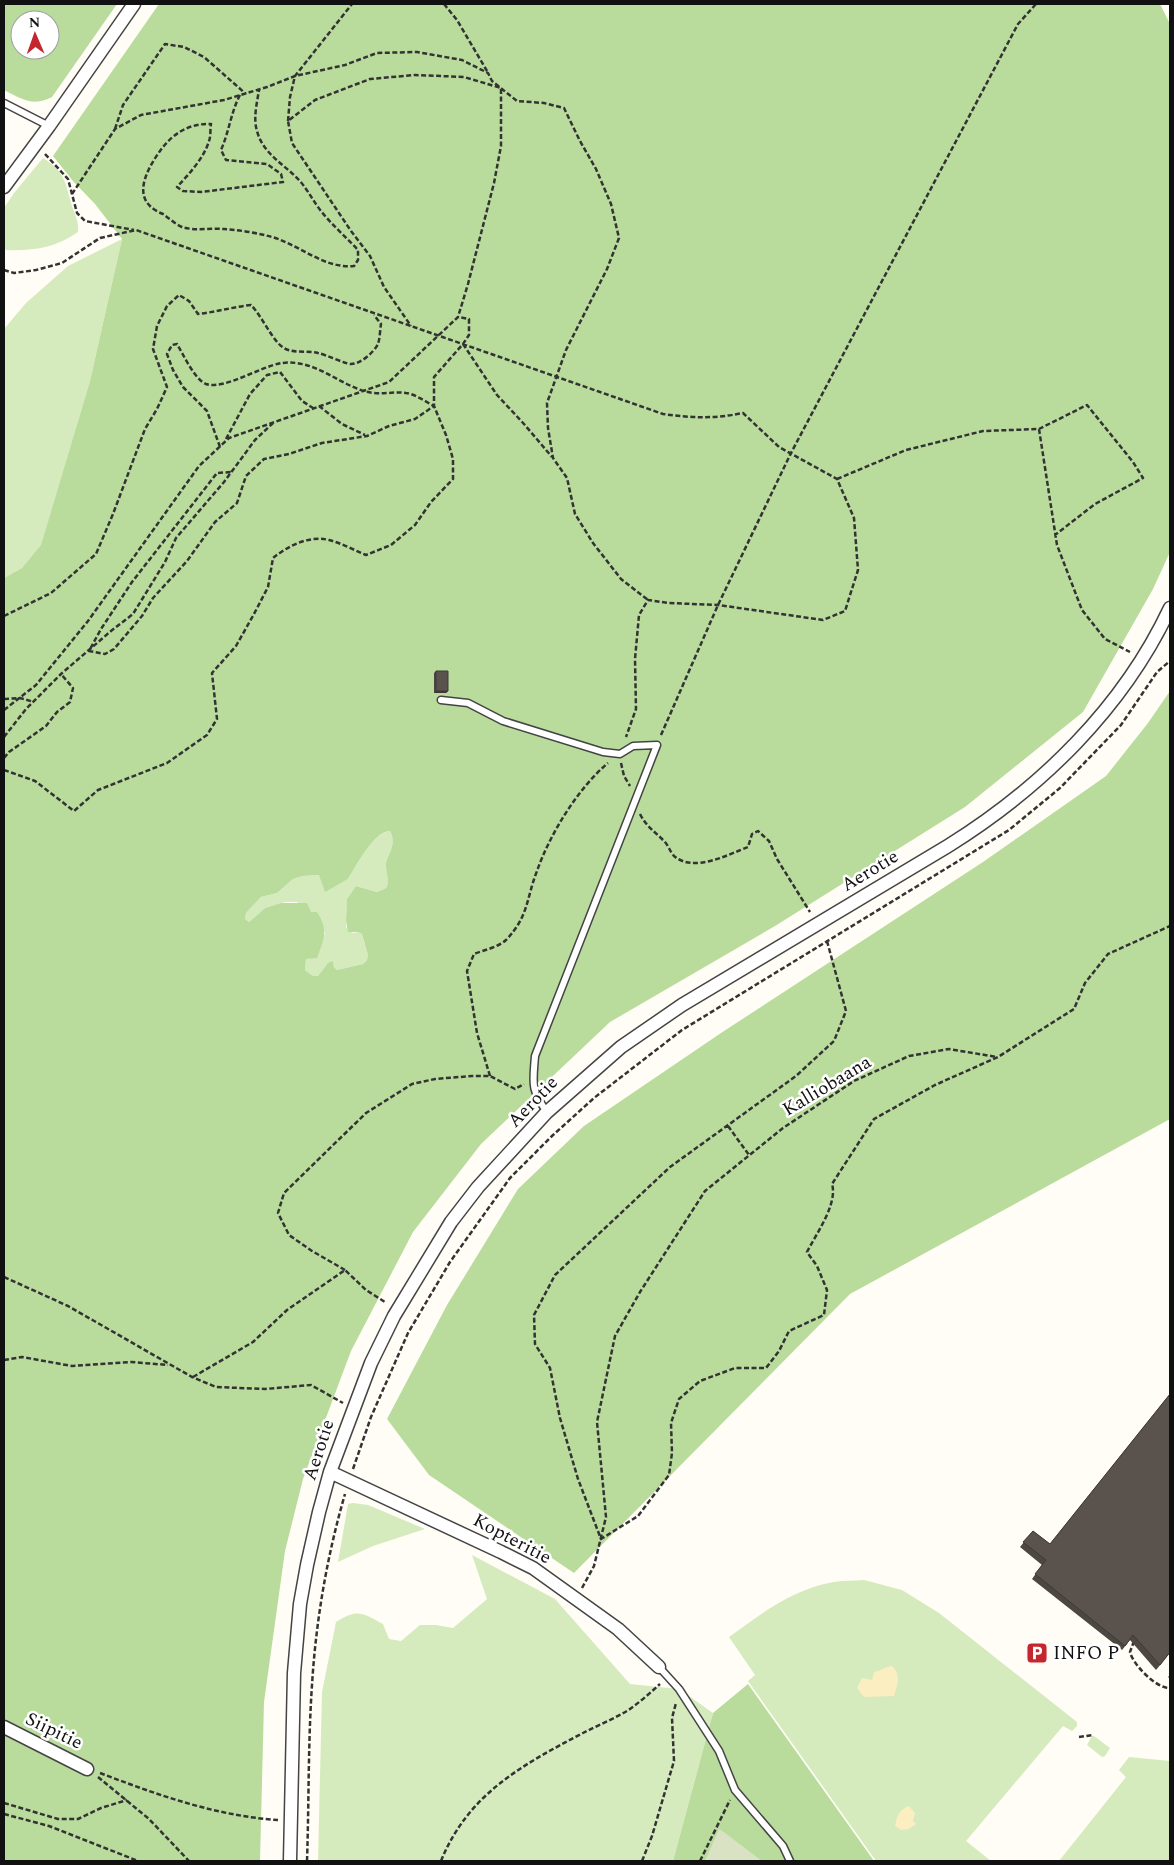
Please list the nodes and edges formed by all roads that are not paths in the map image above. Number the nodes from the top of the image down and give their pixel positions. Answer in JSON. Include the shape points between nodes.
{"nodes":[{"id":1,"x":134,"y":4,"type":"edge"},
{"id":2,"x":4,"y":104,"type":"edge"},
{"id":3,"x":49,"y":126,"type":"junction"},
{"id":4,"x":4,"y":187,"type":"edge"},
{"id":5,"x":1170,"y":608,"type":"edge"},
{"id":6,"x":441,"y":700,"type":"dead end"},
{"id":7,"x":547,"y":1112,"type":"junction"},
{"id":8,"x":330,"y":1472,"type":"junction"},
{"id":9,"x":660,"y":1667,"type":"joint"},
{"id":10,"x":4,"y":1727,"type":"edge"},
{"id":11,"x":87,"y":1768,"type":"road end"},
{"id":12,"x":290,"y":1861,"type":"edge"},
{"id":13,"x":790,"y":1861,"type":"edge"}],
"edges":[{"from":1,"to":3,"type":"street"},
{"from":2,"to":3,"type":"lane"},
{"from":3,"to":4,"type":"street"},
{"from":5,"to":7,"type":"street","name":"Aerotie","via":[[1120,692],[1064,756],[1012,802],[969,833],[674,1010],[620,1047]]},
{"from":6,"to":7,"type":"lane","via":[[468,703],[503,721],[619,757],[633,746],[657,745],[535,1056],[533,1078],[536,1097]]},
{"from":7,"to":8,"type":"street","name":"Aerotie","via":[[478,1187],[451,1222],[397,1310],[371,1364]]},
{"from":8,"to":9,"type":"street","name":"Kopteritie","via":[[532,1568],[618,1629]]},
{"from":8,"to":12,"type":"street","name":"Aerotie","via":[[300,1604],[294,1673]]},
{"from":9,"to":13,"type":"lane","via":[[679,1689],[719,1751],[736,1790],[783,1846]]},
{"from":10,"to":11,"type":"street","name":"Siipitie"}]}
